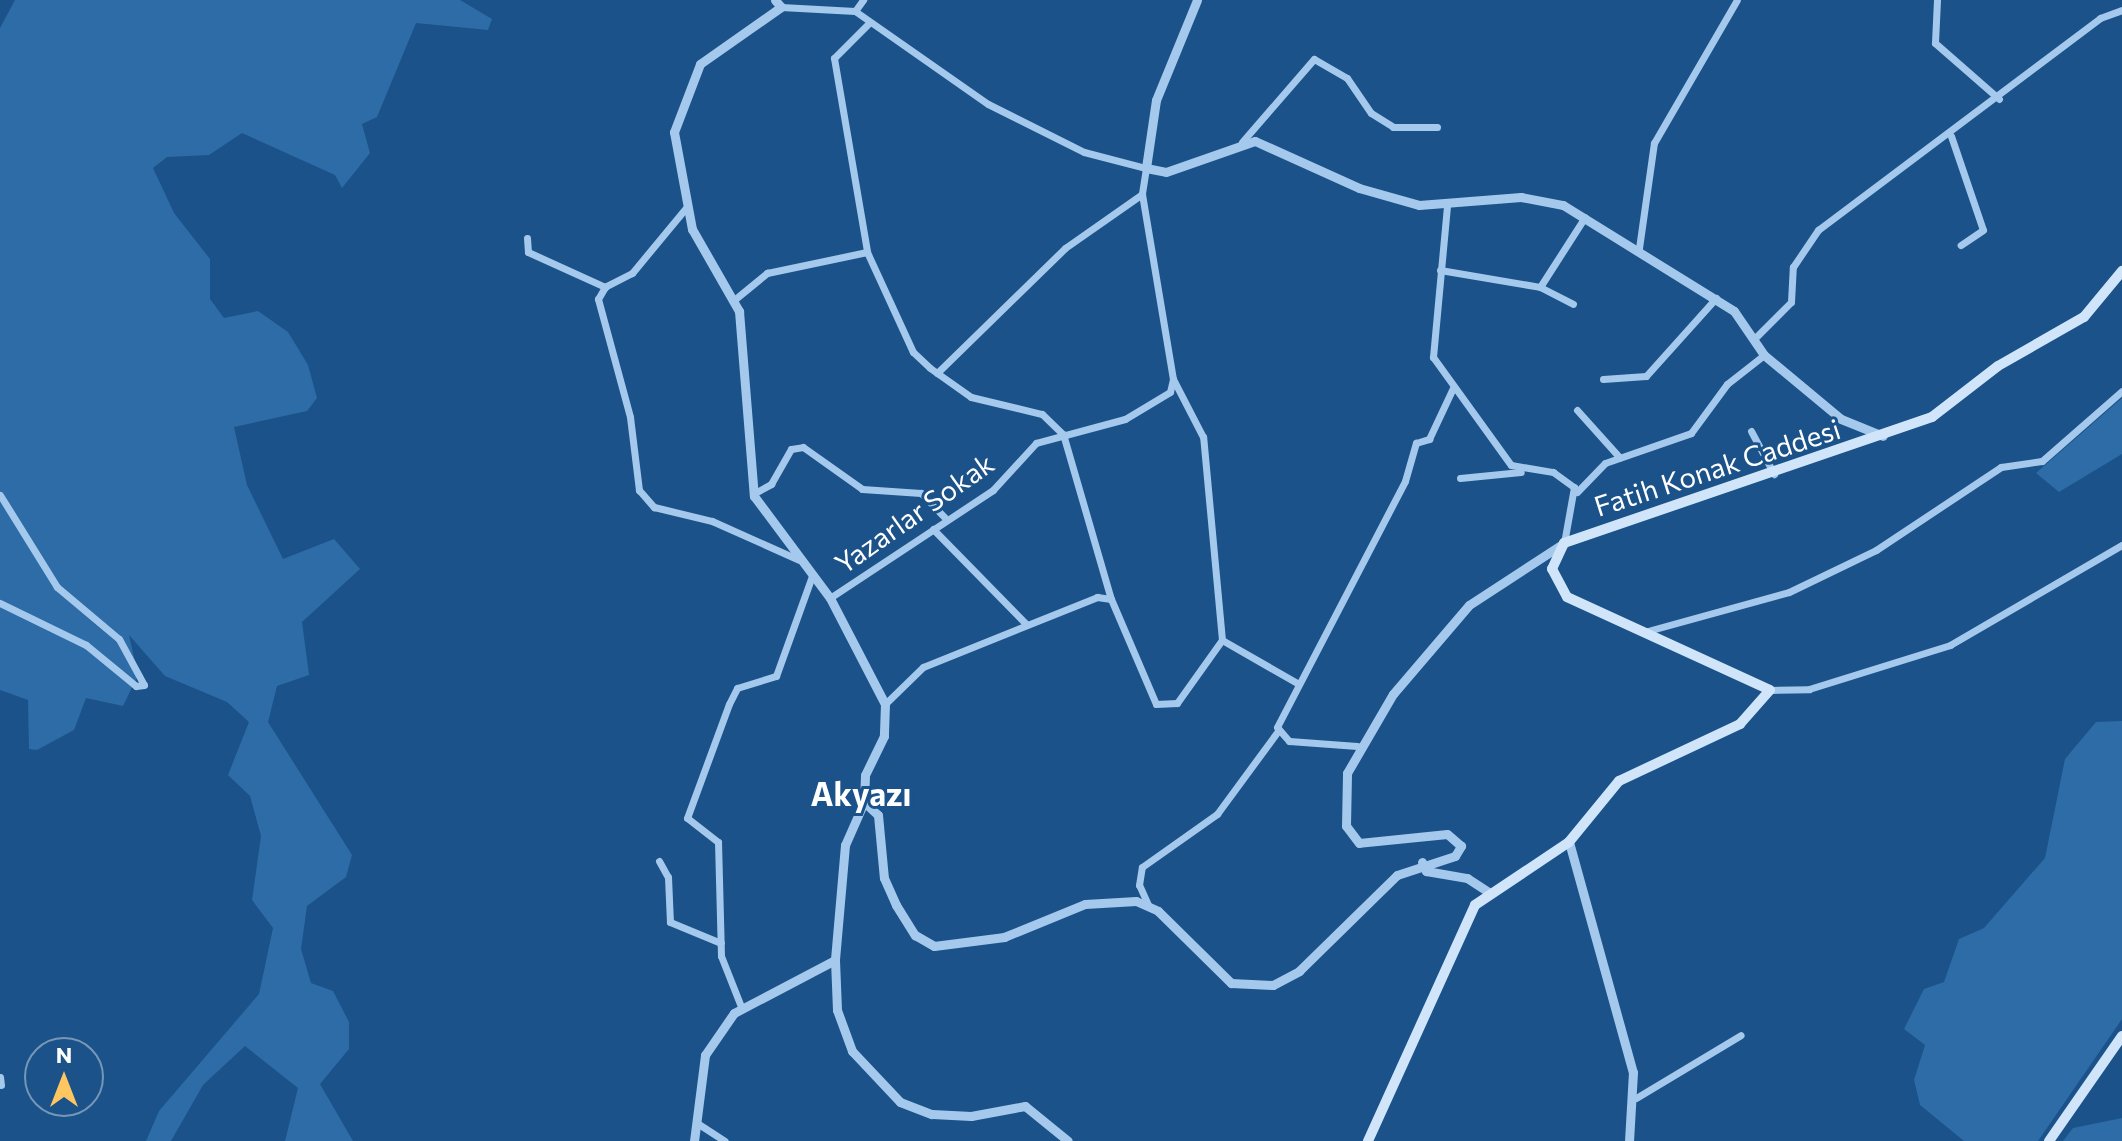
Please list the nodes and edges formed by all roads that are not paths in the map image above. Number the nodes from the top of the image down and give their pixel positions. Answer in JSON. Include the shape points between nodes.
{"nodes":[{"id":1,"x":863,"y":0,"type":"edge"},
{"id":2,"x":1197,"y":0,"type":"edge"},
{"id":3,"x":1737,"y":0,"type":"edge"},
{"id":4,"x":1937,"y":0,"type":"edge"},
{"id":5,"x":778,"y":4,"type":"edge"},
{"id":6,"x":2122,"y":10,"type":"edge"},
{"id":7,"x":855,"y":11,"type":"junction"},
{"id":8,"x":868,"y":24,"type":"junction"},
{"id":9,"x":1999,"y":99,"type":"junction"},
{"id":10,"x":1437,"y":127,"type":"dead end"},
{"id":11,"x":1951,"y":136,"type":"junction"},
{"id":12,"x":1242,"y":142,"type":"junction"},
{"id":13,"x":1146,"y":168,"type":"junction"},
{"id":14,"x":1142,"y":194,"type":"junction"},
{"id":15,"x":1447,"y":206,"type":"junction"},
{"id":16,"x":685,"y":209,"type":"junction"},
{"id":17,"x":1585,"y":217,"type":"junction"},
{"id":18,"x":527,"y":238,"type":"dead end"},
{"id":19,"x":1961,"y":245,"type":"dead end"},
{"id":20,"x":1639,"y":248,"type":"junction"},
{"id":21,"x":867,"y":252,"type":"junction"},
{"id":22,"x":1440,"y":270,"type":"junction"},
{"id":23,"x":2122,"y":271,"type":"edge"},
{"id":24,"x":605,"y":287,"type":"junction"},
{"id":25,"x":1540,"y":287,"type":"junction"},
{"id":26,"x":1716,"y":298,"type":"junction"},
{"id":27,"x":734,"y":300,"type":"junction"},
{"id":28,"x":1573,"y":304,"type":"dead end"},
{"id":29,"x":1756,"y":337,"type":"junction"},
{"id":30,"x":1764,"y":355,"type":"junction"},
{"id":31,"x":937,"y":373,"type":"junction"},
{"id":32,"x":1173,"y":379,"type":"junction"},
{"id":33,"x":1603,"y":379,"type":"dead end"},
{"id":34,"x":1453,"y":388,"type":"junction"},
{"id":35,"x":2122,"y":391,"type":"edge"},
{"id":36,"x":1577,"y":410,"type":"dead end"},
{"id":37,"x":1751,"y":431,"type":"dead end"},
{"id":38,"x":1063,"y":434,"type":"junction"},
{"id":39,"x":1887,"y":437,"type":"junction"},
{"id":40,"x":1620,"y":458,"type":"junction"},
{"id":41,"x":1524,"y":472,"type":"junction"},
{"id":42,"x":1775,"y":476,"type":"junction"},
{"id":43,"x":1460,"y":478,"type":"dead end"},
{"id":44,"x":1577,"y":492,"type":"junction"},
{"id":45,"x":753,"y":494,"type":"junction"},
{"id":46,"x":0,"y":495,"type":"edge"},
{"id":47,"x":949,"y":515,"type":"junction"},
{"id":48,"x":1564,"y":543,"type":"junction"},
{"id":49,"x":2122,"y":545,"type":"edge"},
{"id":50,"x":799,"y":560,"type":"junction"},
{"id":51,"x":812,"y":576,"type":"junction"},
{"id":52,"x":830,"y":598,"type":"junction"},
{"id":53,"x":1111,"y":599,"type":"junction"},
{"id":54,"x":0,"y":603,"type":"edge"},
{"id":55,"x":1026,"y":624,"type":"junction"},
{"id":56,"x":1644,"y":632,"type":"junction"},
{"id":57,"x":1222,"y":640,"type":"junction"},
{"id":58,"x":1297,"y":683,"type":"junction"},
{"id":59,"x":1770,"y":690,"type":"junction"},
{"id":60,"x":885,"y":704,"type":"junction"},
{"id":61,"x":1278,"y":731,"type":"junction"},
{"id":62,"x":1357,"y":746,"type":"junction"},
{"id":63,"x":864,"y":802,"type":"junction"},
{"id":64,"x":1569,"y":842,"type":"junction"},
{"id":65,"x":659,"y":861,"type":"dead end"},
{"id":66,"x":1422,"y":862,"type":"junction"},
{"id":67,"x":1490,"y":893,"type":"junction"},
{"id":68,"x":1149,"y":907,"type":"junction"},
{"id":69,"x":721,"y":943,"type":"junction"},
{"id":70,"x":835,"y":960,"type":"junction"},
{"id":71,"x":742,"y":1009,"type":"junction"},
{"id":72,"x":1741,"y":1035,"type":"dead end"},
{"id":73,"x":2122,"y":1036,"type":"edge"},
{"id":74,"x":1636,"y":1098,"type":"junction"},
{"id":75,"x":697,"y":1123,"type":"junction"},
{"id":76,"x":694,"y":1141,"type":"edge"},
{"id":77,"x":725,"y":1141,"type":"edge"},
{"id":78,"x":1068,"y":1141,"type":"edge"},
{"id":79,"x":1368,"y":1141,"type":"edge"},
{"id":80,"x":1629,"y":1141,"type":"edge"},
{"id":81,"x":2049,"y":1141,"type":"edge"}],
"edges":[{"from":1,"to":7,"type":"street"},
{"from":2,"to":13,"type":"street","via":[[1156,100]]},
{"from":3,"to":20,"type":"street","via":[[1654,143]]},
{"from":4,"to":9,"type":"street","via":[[1935,43]]},
{"from":5,"to":7,"type":"street"},
{"from":5,"to":16,"type":"street","via":[[700,64],[684,92],[674,132]]},
{"from":6,"to":9,"type":"street","via":[[2100,18]]},
{"from":7,"to":8,"type":"street"},
{"from":8,"to":13,"type":"street","via":[[988,104],[1084,152]]},
{"from":8,"to":21,"type":"street","via":[[834,58]]},
{"from":9,"to":11,"type":"street"},
{"from":10,"to":12,"type":"street","via":[[1393,127],[1371,113],[1347,78],[1314,59]]},
{"from":11,"to":19,"type":"street","via":[[1983,230]]},
{"from":11,"to":29,"type":"street","via":[[1864,190],[1818,230],[1793,267],[1791,302]]},
{"from":12,"to":13,"type":"street","via":[[1166,172]]},
{"from":12,"to":15,"type":"street","via":[[1286,150],[1359,188]]},
{"from":13,"to":14,"type":"street"},
{"from":14,"to":31,"type":"street","via":[[1065,248]]},
{"from":14,"to":32,"type":"street"},
{"from":15,"to":17,"type":"street","via":[[1546,199]]},
{"from":15,"to":22,"type":"street"},
{"from":16,"to":24,"type":"street","via":[[632,273]]},
{"from":16,"to":27,"type":"street"},
{"from":17,"to":20,"type":"street"},
{"from":17,"to":25,"type":"street"},
{"from":18,"to":24,"type":"street","via":[[528,252]]},
{"from":20,"to":26,"type":"street"},
{"from":21,"to":27,"type":"street","via":[[767,273]]},
{"from":21,"to":31,"type":"street","via":[[913,352]]},
{"from":22,"to":25,"type":"street"},
{"from":22,"to":34,"type":"street","via":[[1431,349]]},
{"from":23,"to":39,"type":"main road","name":"Fatih Konak Caddesi","via":[[2084,317],[1998,366],[1932,417]]},
{"from":24,"to":50,"type":"street","via":[[598,299],[644,500]]},
{"from":25,"to":28,"type":"street"},
{"from":26,"to":29,"type":"street"},
{"from":26,"to":33,"type":"street","via":[[1646,376]]},
{"from":27,"to":45,"type":"street"},
{"from":29,"to":30,"type":"street"},
{"from":30,"to":39,"type":"street","via":[[1841,419]]},
{"from":30,"to":40,"type":"street","via":[[1727,384],[1691,433]]},
{"from":31,"to":38,"type":"street","via":[[971,397],[1042,414]]},
{"from":32,"to":38,"type":"street","name":"Yazarlar Sokak","via":[[1170,392],[1125,419]]},
{"from":32,"to":57,"type":"street","via":[[1203,437]]},
{"from":34,"to":41,"type":"street"},
{"from":34,"to":58,"type":"street","via":[[1429,439],[1416,443],[1405,481]]},
{"from":35,"to":56,"type":"street","via":[[2042,461],[2001,467],[1876,550],[1789,592]]},
{"from":36,"to":40,"type":"street"},
{"from":37,"to":42,"type":"street"},
{"from":38,"to":47,"type":"street","name":"Yazarlar Sokak","via":[[1036,443],[993,490]]},
{"from":38,"to":53,"type":"street"},
{"from":39,"to":42,"type":"main road","name":"Fatih Konak Caddesi"},
{"from":40,"to":44,"type":"street"},
{"from":41,"to":43,"type":"street"},
{"from":41,"to":44,"type":"street","via":[[1553,472]]},
{"from":42,"to":48,"type":"main road","name":"Fatih Konak Caddesi"},
{"from":44,"to":48,"type":"street"},
{"from":45,"to":47,"type":"street","via":[[771,484],[791,449],[803,447],[862,489],[921,493]]},
{"from":45,"to":50,"type":"street"},
{"from":46,"to":54,"type":"street","via":[[57,587],[119,639],[144,672],[144,685],[86,645]]},
{"from":47,"to":52,"type":"street","name":"Yazarlar Sokak"},
{"from":47,"to":55,"type":"street","via":[[930,532]]},
{"from":48,"to":56,"type":"main road","via":[[1552,569],[1567,597]]},
{"from":48,"to":62,"type":"street","name":"Fatih Konak Caddesi","via":[[1469,605]]},
{"from":49,"to":59,"type":"street","via":[[1950,645],[1809,689]]},
{"from":50,"to":51,"type":"street"},
{"from":51,"to":52,"type":"street"},
{"from":51,"to":69,"type":"street","via":[[776,676],[749,681],[733,696],[687,818],[718,842]]},
{"from":52,"to":60,"type":"street"},
{"from":53,"to":55,"type":"street"},
{"from":53,"to":57,"type":"street","via":[[1156,704],[1177,703]]},
{"from":55,"to":60,"type":"street","via":[[923,667]]},
{"from":56,"to":59,"type":"main road"},
{"from":57,"to":58,"type":"street"},
{"from":58,"to":61,"type":"street"},
{"from":59,"to":64,"type":"main road","via":[[1740,724],[1619,781]]},
{"from":60,"to":63,"type":"street","via":[[884,736],[865,775]]},
{"from":61,"to":62,"type":"street","via":[[1289,741]]},
{"from":61,"to":68,"type":"street","via":[[1217,814],[1142,867],[1139,885]]},
{"from":62,"to":66,"type":"street","via":[[1342,797],[1346,826],[1359,843],[1458,839],[1455,856]]},
{"from":63,"to":68,"type":"street","via":[[878,815],[884,878],[896,905],[915,935],[934,946],[1004,937],[1085,904]]},
{"from":63,"to":70,"type":"street","via":[[845,845]]},
{"from":64,"to":67,"type":"main road"},
{"from":64,"to":74,"type":"street"},
{"from":65,"to":69,"type":"street","via":[[668,877],[670,922]]},
{"from":66,"to":67,"type":"street","via":[[1426,871],[1467,878]]},
{"from":66,"to":68,"type":"street","via":[[1397,875],[1299,971],[1273,985],[1231,983]]},
{"from":67,"to":79,"type":"main road","via":[[1459,930]]},
{"from":69,"to":71,"type":"street"},
{"from":70,"to":71,"type":"street"},
{"from":70,"to":78,"type":"street","via":[[837,1010],[852,1051],[875,1083],[932,1114],[1025,1106]]},
{"from":71,"to":75,"type":"street","via":[[705,1055]]},
{"from":72,"to":74,"type":"street"},
{"from":73,"to":81,"type":"main road"},
{"from":74,"to":80,"type":"street"},
{"from":75,"to":76,"type":"street"},
{"from":75,"to":77,"type":"street"}]}
